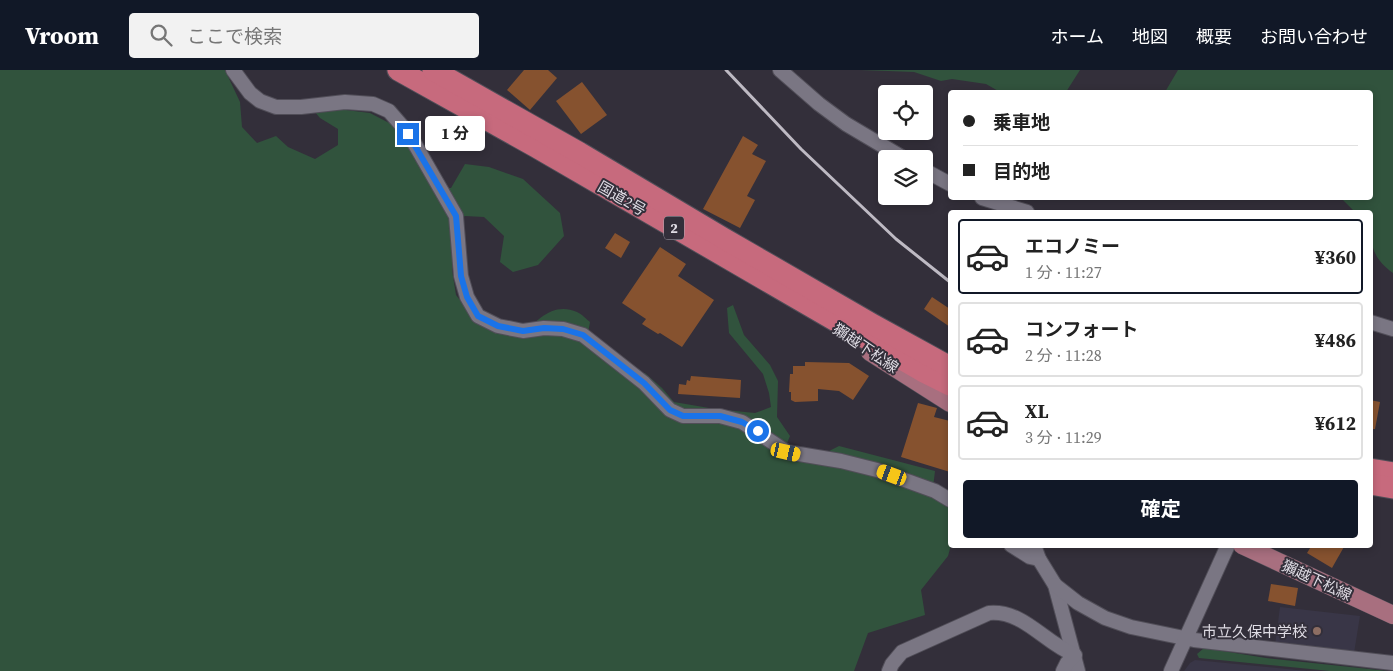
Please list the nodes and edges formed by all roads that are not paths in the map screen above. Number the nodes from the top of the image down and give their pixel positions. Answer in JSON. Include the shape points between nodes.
{"nodes":[{"id":1,"x":233,"y":70,"type":"edge"},
{"id":2,"x":398,"y":70,"type":"edge"},
{"id":3,"x":433,"y":70,"type":"edge"},
{"id":4,"x":780,"y":70,"type":"edge"},
{"id":5,"x":890,"y":150,"type":"edge"},
{"id":6,"x":933,"y":175,"type":"edge"},
{"id":7,"x":948,"y":183,"type":"edge"},
{"id":8,"x":988,"y":200,"type":"edge"},
{"id":9,"x":1021,"y":210,"type":"edge"},
{"id":10,"x":784,"y":292,"type":"junction"},
{"id":11,"x":1373,"y":323,"type":"edge"},
{"id":12,"x":1393,"y":329,"type":"edge"},
{"id":13,"x":948,"y":366,"type":"edge"},
{"id":14,"x":948,"y":384,"type":"edge"},
{"id":15,"x":948,"y":401,"type":"edge"},
{"id":16,"x":1373,"y":469,"type":"edge"},
{"id":17,"x":1393,"y":472,"type":"edge"},
{"id":18,"x":1373,"y":485,"type":"edge"},
{"id":19,"x":1393,"y":488,"type":"edge"},
{"id":20,"x":948,"y":499,"type":"edge"},
{"id":21,"x":1015,"y":548,"type":"edge"},
{"id":22,"x":1035,"y":548,"type":"edge"},
{"id":23,"x":1227,"y":548,"type":"edge"},
{"id":24,"x":1248,"y":548,"type":"edge"},
{"id":25,"x":1039,"y":559,"type":"junction"},
{"id":26,"x":1055,"y":585,"type":"junction"},
{"id":27,"x":1393,"y":615,"type":"edge"},
{"id":28,"x":1186,"y":638,"type":"junction"},
{"id":29,"x":1074,"y":655,"type":"junction"},
{"id":30,"x":1393,"y":664,"type":"edge"},
{"id":31,"x":889,"y":671,"type":"edge"},
{"id":32,"x":1063,"y":671,"type":"edge"},
{"id":33,"x":1078,"y":671,"type":"edge"},
{"id":34,"x":1171,"y":671,"type":"edge"}],
"edges":[{"from":1,"to":20,"type":"street","via":[[250,93],[276,107],[345,102],[372,104],[389,111],[408,134],[456,216],[461,276],[467,297],[478,316],[498,326],[523,331],[563,329],[583,335],[644,383],[670,410],[683,416],[720,416],[742,422],[786,452],[877,470]]},
{"from":2,"to":10,"type":"highway","name":"国道2号","number":"2"},
{"from":3,"to":13,"type":"highway","name":"国道2号","number":"2"},
{"from":4,"to":5,"type":"street","via":[[818,104]]},
{"from":6,"to":7,"type":"street"},
{"from":8,"to":9,"type":"street"},
{"from":10,"to":14,"type":"highway","name":"国道2号","number":"2"},
{"from":10,"to":15,"type":"main road","name":"獺越下松線","via":[[874,355]]},
{"from":11,"to":12,"type":"street"},
{"from":16,"to":17,"type":"highway"},
{"from":18,"to":19,"type":"highway"},
{"from":21,"to":25,"type":"street"},
{"from":22,"to":25,"type":"street"},
{"from":23,"to":28,"type":"street"},
{"from":24,"to":27,"type":"main road","name":"獺越下松線"},
{"from":25,"to":26,"type":"street"},
{"from":26,"to":28,"type":"street","via":[[1105,618],[1131,627]]},
{"from":26,"to":29,"type":"street"},
{"from":28,"to":30,"type":"street"},
{"from":28,"to":34,"type":"street"},
{"from":29,"to":31,"type":"street","via":[[1015,616],[1000,612],[989,613],[902,652]]},
{"from":29,"to":32,"type":"street"},
{"from":29,"to":33,"type":"street"}]}
